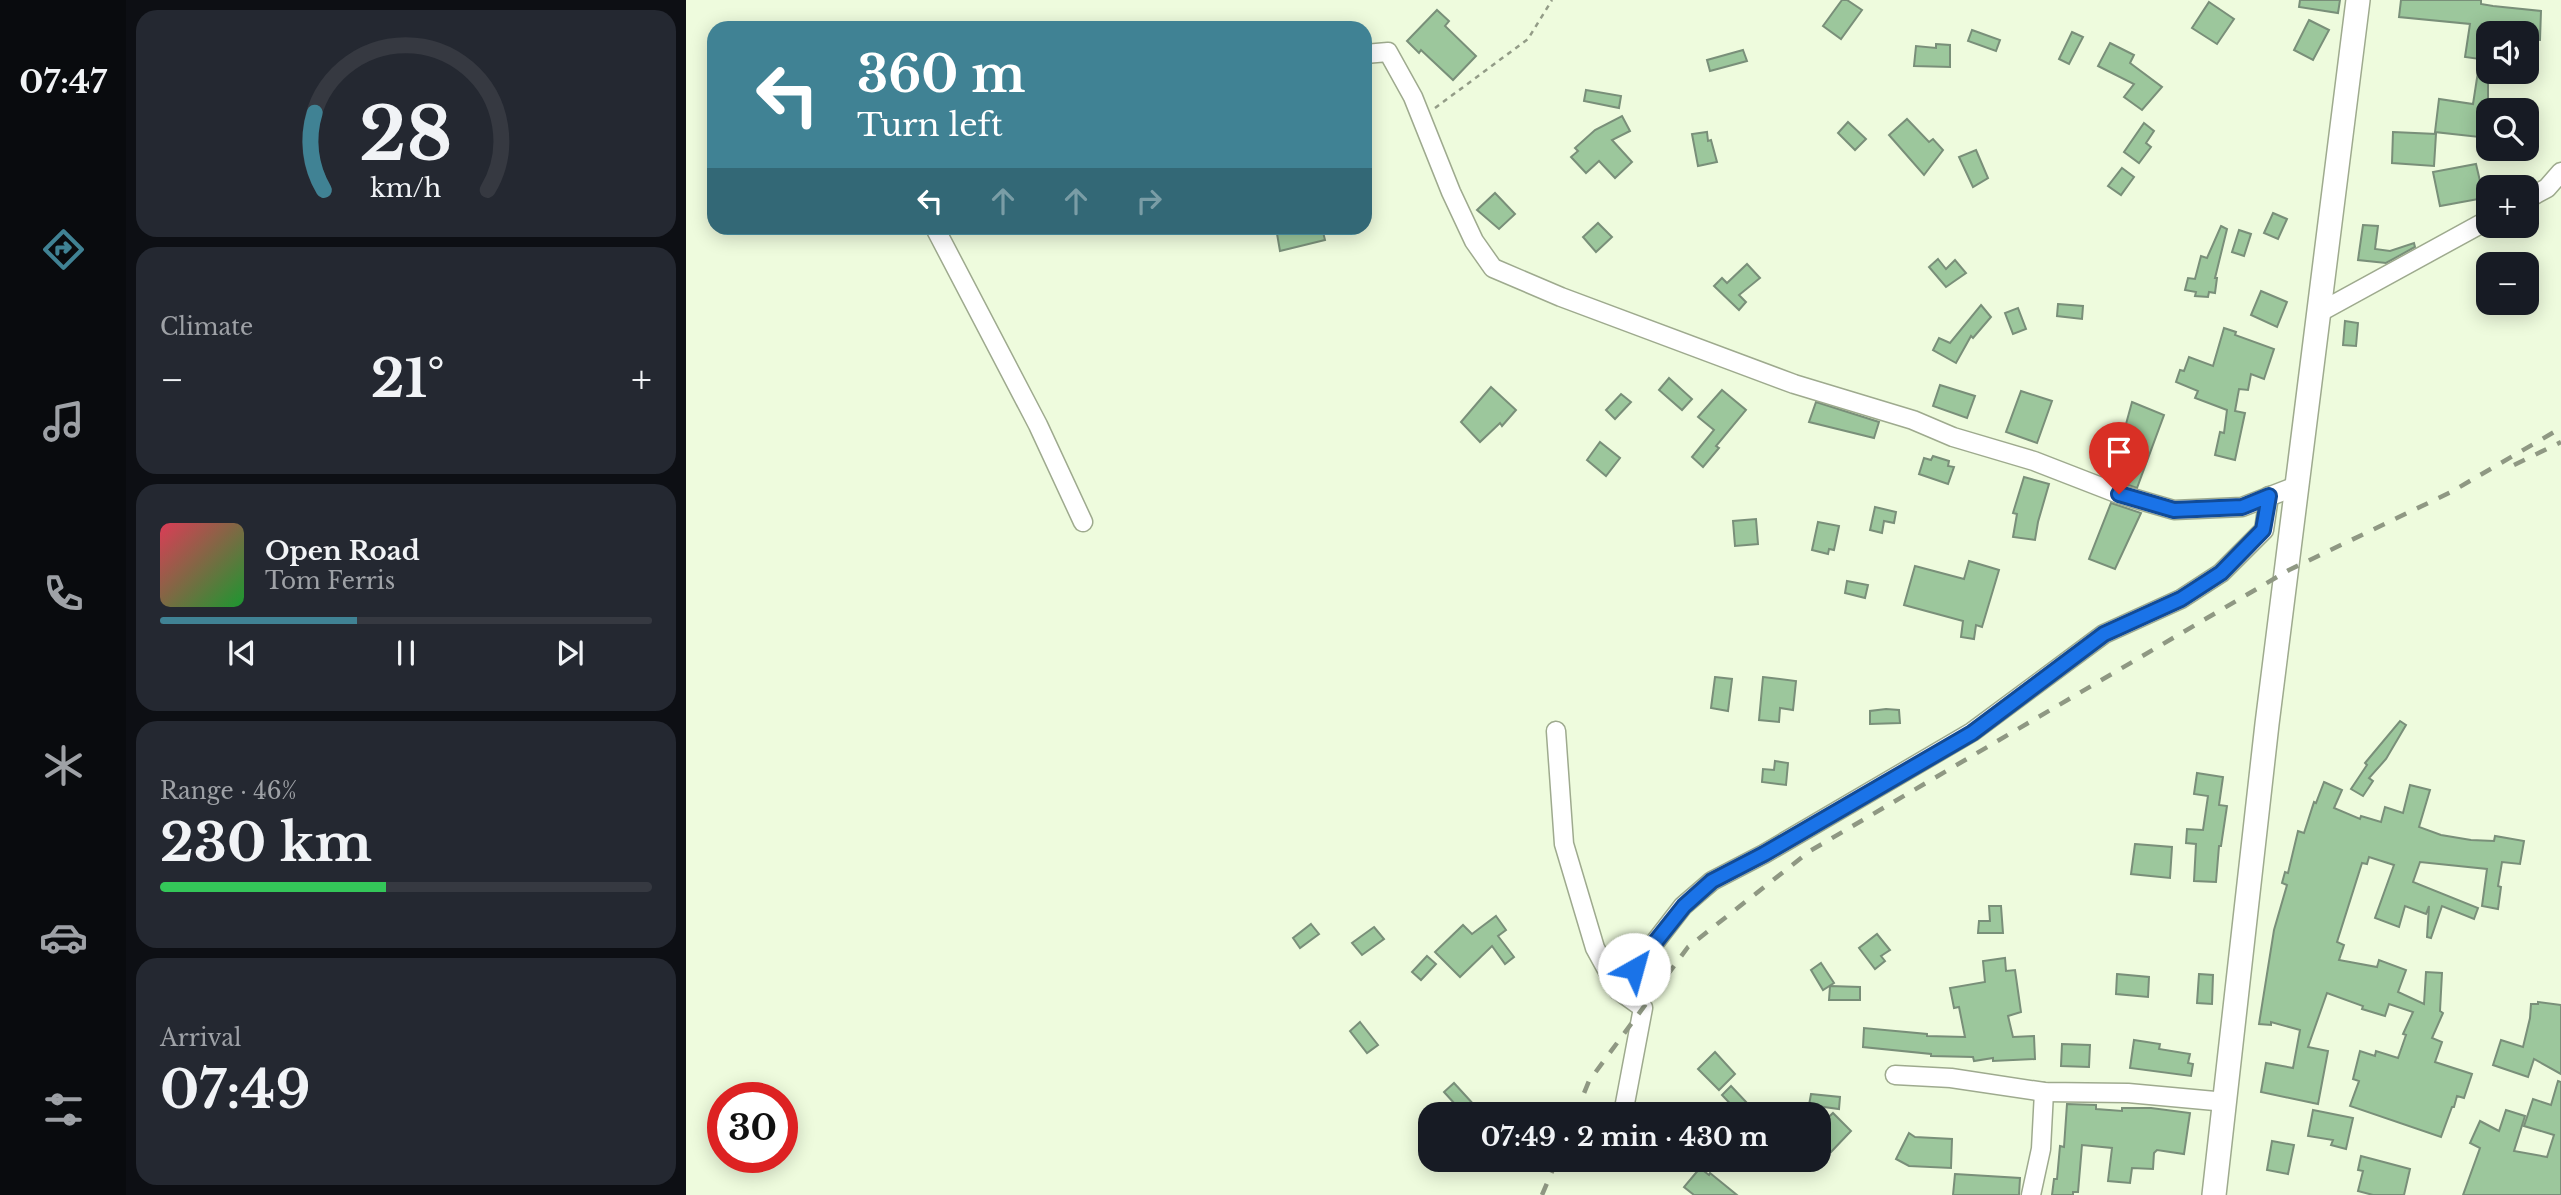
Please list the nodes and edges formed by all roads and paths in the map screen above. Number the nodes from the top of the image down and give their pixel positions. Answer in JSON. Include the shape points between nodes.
{"nodes":[{"id":1,"x":1552,"y":0,"type":"edge"},
{"id":2,"x":2358,"y":0,"type":"edge"},
{"id":3,"x":1372,"y":53,"type":"edge"},
{"id":4,"x":1421,"y":118,"type":"junction"},
{"id":5,"x":2561,"y":172,"type":"edge"},
{"id":6,"x":2539,"y":192,"type":"edge"},
{"id":7,"x":2476,"y":227,"type":"edge"},
{"id":8,"x":939,"y":235,"type":"edge"},
{"id":9,"x":2320,"y":312,"type":"junction"},
{"id":10,"x":2299,"y":485,"type":"junction"},
{"id":11,"x":2269,"y":496,"type":"junction"},
{"id":12,"x":1083,"y":522,"type":"dead end"},
{"id":13,"x":1556,"y":730,"type":"dead end"},
{"id":14,"x":1618,"y":990,"type":"junction"},
{"id":15,"x":1895,"y":1075,"type":"dead end"},
{"id":16,"x":2043,"y":1092,"type":"junction"},
{"id":17,"x":1625,"y":1102,"type":"edge"},
{"id":18,"x":2225,"y":1102,"type":"junction"},
{"id":19,"x":2031,"y":1195,"type":"edge"},
{"id":20,"x":2214,"y":1195,"type":"edge"}],
"edges":[{"from":1,"to":4,"type":"path","via":[[1528,39]]},
{"from":2,"to":9,"type":"street"},
{"from":3,"to":4,"type":"street","via":[[1388,52]]},
{"from":4,"to":11,"type":"street","via":[[1474,241],[1493,268],[1794,384],[2163,507],[2242,507]]},
{"from":5,"to":6,"type":"street"},
{"from":7,"to":9,"type":"street"},
{"from":8,"to":12,"type":"street"},
{"from":9,"to":10,"type":"street"},
{"from":10,"to":11,"type":"street"},
{"from":10,"to":18,"type":"street"},
{"from":11,"to":14,"type":"street","via":[[2263,530],[2221,573],[2181,599],[2104,634],[1972,733],[1712,881],[1684,906]]},
{"from":13,"to":14,"type":"street","via":[[1564,844],[1595,948]]},
{"from":14,"to":17,"type":"street","via":[[1643,1008]]},
{"from":15,"to":16,"type":"street"},
{"from":16,"to":18,"type":"street","via":[[2128,1093]]},
{"from":16,"to":19,"type":"street","via":[[2041,1149]]},
{"from":18,"to":20,"type":"street"}]}
